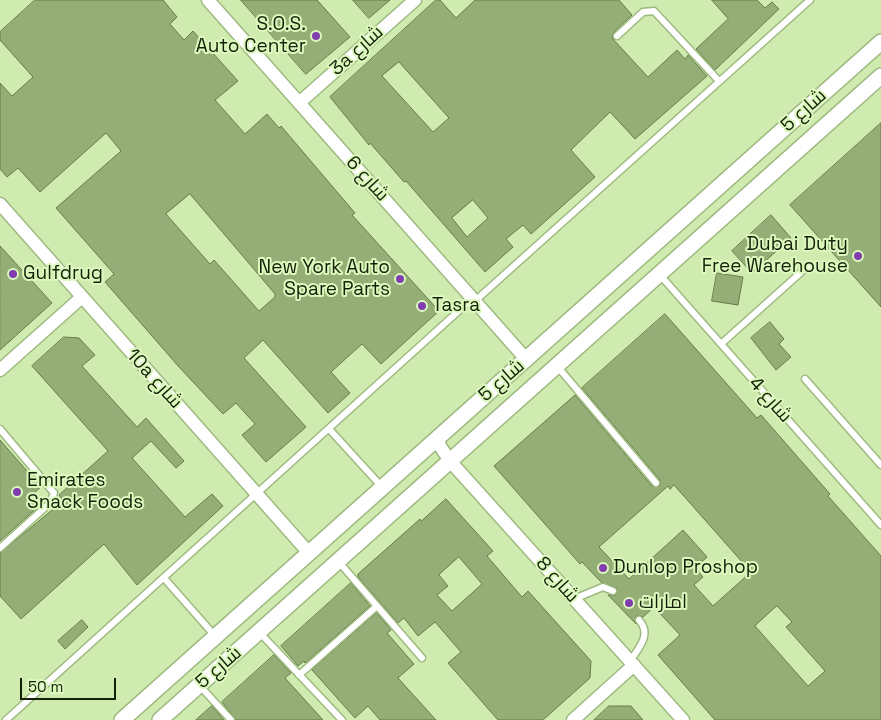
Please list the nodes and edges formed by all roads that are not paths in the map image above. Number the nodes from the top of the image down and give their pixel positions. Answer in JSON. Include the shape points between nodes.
{"nodes":[{"id":1,"x":208,"y":0,"type":"edge"},
{"id":2,"x":415,"y":0,"type":"edge"},
{"id":3,"x":810,"y":0,"type":"edge"},
{"id":4,"x":618,"y":36,"type":"dead end"},
{"id":5,"x":881,"y":42,"type":"edge"},
{"id":6,"x":881,"y":76,"type":"edge"},
{"id":7,"x":719,"y":81,"type":"junction"},
{"id":8,"x":299,"y":103,"type":"junction"},
{"id":9,"x":0,"y":204,"type":"edge"},
{"id":10,"x":808,"y":266,"type":"dead end"},
{"id":11,"x":660,"y":275,"type":"junction"},
{"id":12,"x":82,"y":297,"type":"junction"},
{"id":13,"x":474,"y":300,"type":"junction"},
{"id":14,"x":721,"y":344,"type":"junction"},
{"id":15,"x":526,"y":359,"type":"junction"},
{"id":16,"x":558,"y":366,"type":"junction"},
{"id":17,"x":0,"y":370,"type":"edge"},
{"id":18,"x":805,"y":379,"type":"dead end"},
{"id":19,"x":0,"y":429,"type":"edge"},
{"id":20,"x":330,"y":430,"type":"junction"},
{"id":21,"x":438,"y":437,"type":"junction"},
{"id":22,"x":450,"y":461,"type":"junction"},
{"id":23,"x":881,"y":464,"type":"edge"},
{"id":24,"x":656,"y":483,"type":"dead end"},
{"id":25,"x":382,"y":488,"type":"junction"},
{"id":26,"x":257,"y":495,"type":"junction"},
{"id":27,"x":881,"y":525,"type":"edge"},
{"id":28,"x":0,"y":548,"type":"edge"},
{"id":29,"x":309,"y":553,"type":"junction"},
{"id":30,"x":338,"y":561,"type":"junction"},
{"id":31,"x":164,"y":578,"type":"junction"},
{"id":32,"x":613,"y":591,"type":"dead end"},
{"id":33,"x":574,"y":599,"type":"junction"},
{"id":34,"x":377,"y":606,"type":"junction"},
{"id":35,"x":639,"y":620,"type":"dead end"},
{"id":36,"x":260,"y":632,"type":"junction"},
{"id":37,"x":215,"y":636,"type":"junction"},
{"id":38,"x":422,"y":658,"type":"dead end"},
{"id":39,"x":632,"y":663,"type":"junction"},
{"id":40,"x":300,"y":675,"type":"junction"},
{"id":41,"x":199,"y":685,"type":"junction"},
{"id":42,"x":8,"y":719,"type":"edge"},
{"id":43,"x":122,"y":720,"type":"edge"},
{"id":44,"x":160,"y":720,"type":"edge"},
{"id":45,"x":231,"y":720,"type":"edge"},
{"id":46,"x":342,"y":720,"type":"edge"},
{"id":47,"x":573,"y":720,"type":"edge"},
{"id":48,"x":683,"y":720,"type":"edge"}],
"edges":[{"from":1,"to":8,"type":"street","name":"شارع 6"},
{"from":2,"to":8,"type":"street","name":"3a شارع"},
{"from":3,"to":7,"type":"lane"},
{"from":4,"to":7,"type":"lane","via":[[643,12],[654,11]]},
{"from":5,"to":15,"type":"street","name":"شارع 5"},
{"from":6,"to":11,"type":"street","name":"شارع 5"},
{"from":7,"to":13,"type":"lane"},
{"from":8,"to":13,"type":"street","name":"شارع 6"},
{"from":9,"to":12,"type":"street","name":"10a شارع"},
{"from":10,"to":14,"type":"lane"},
{"from":11,"to":14,"type":"lane","name":"شارع 4"},
{"from":11,"to":16,"type":"street","name":"شارع 5"},
{"from":12,"to":17,"type":"street"},
{"from":12,"to":26,"type":"street","name":"10a شارع"},
{"from":13,"to":15,"type":"street","name":"شارع 6"},
{"from":13,"to":20,"type":"lane"},
{"from":14,"to":27,"type":"lane","name":"شارع 4"},
{"from":15,"to":21,"type":"street","name":"شارع 5"},
{"from":16,"to":22,"type":"street","name":"شارع 5"},
{"from":16,"to":24,"type":"lane"},
{"from":18,"to":23,"type":"lane"},
{"from":19,"to":28,"type":"lane","via":[[54,493],[50,503]]},
{"from":20,"to":25,"type":"lane"},
{"from":20,"to":26,"type":"lane"},
{"from":21,"to":22,"type":"street","name":"شارع 8"},
{"from":21,"to":25,"type":"street","name":"شارع 5"},
{"from":22,"to":30,"type":"street","name":"شارع 5"},
{"from":22,"to":33,"type":"street","name":"شارع 8"},
{"from":25,"to":29,"type":"street","name":"شارع 5"},
{"from":26,"to":29,"type":"street","name":"10a شارع"},
{"from":26,"to":31,"type":"lane"},
{"from":29,"to":37,"type":"street","name":"شارع 5"},
{"from":30,"to":34,"type":"lane"},
{"from":30,"to":36,"type":"street","name":"شارع 5"},
{"from":31,"to":37,"type":"lane"},
{"from":31,"to":42,"type":"lane"},
{"from":32,"to":33,"type":"lane","via":[[603,587]]},
{"from":33,"to":39,"type":"street","name":"شارع 8"},
{"from":34,"to":38,"type":"lane"},
{"from":34,"to":40,"type":"lane"},
{"from":35,"to":39,"type":"lane","via":[[644,626],[645,637]]},
{"from":36,"to":40,"type":"lane"},
{"from":36,"to":41,"type":"street","name":"شارع 5"},
{"from":37,"to":43,"type":"street","name":"شارع 5"},
{"from":39,"to":47,"type":"street"},
{"from":39,"to":48,"type":"street","name":"شارع 8"},
{"from":40,"to":46,"type":"lane"},
{"from":41,"to":44,"type":"street","name":"شارع 5"},
{"from":41,"to":45,"type":"lane"}]}
